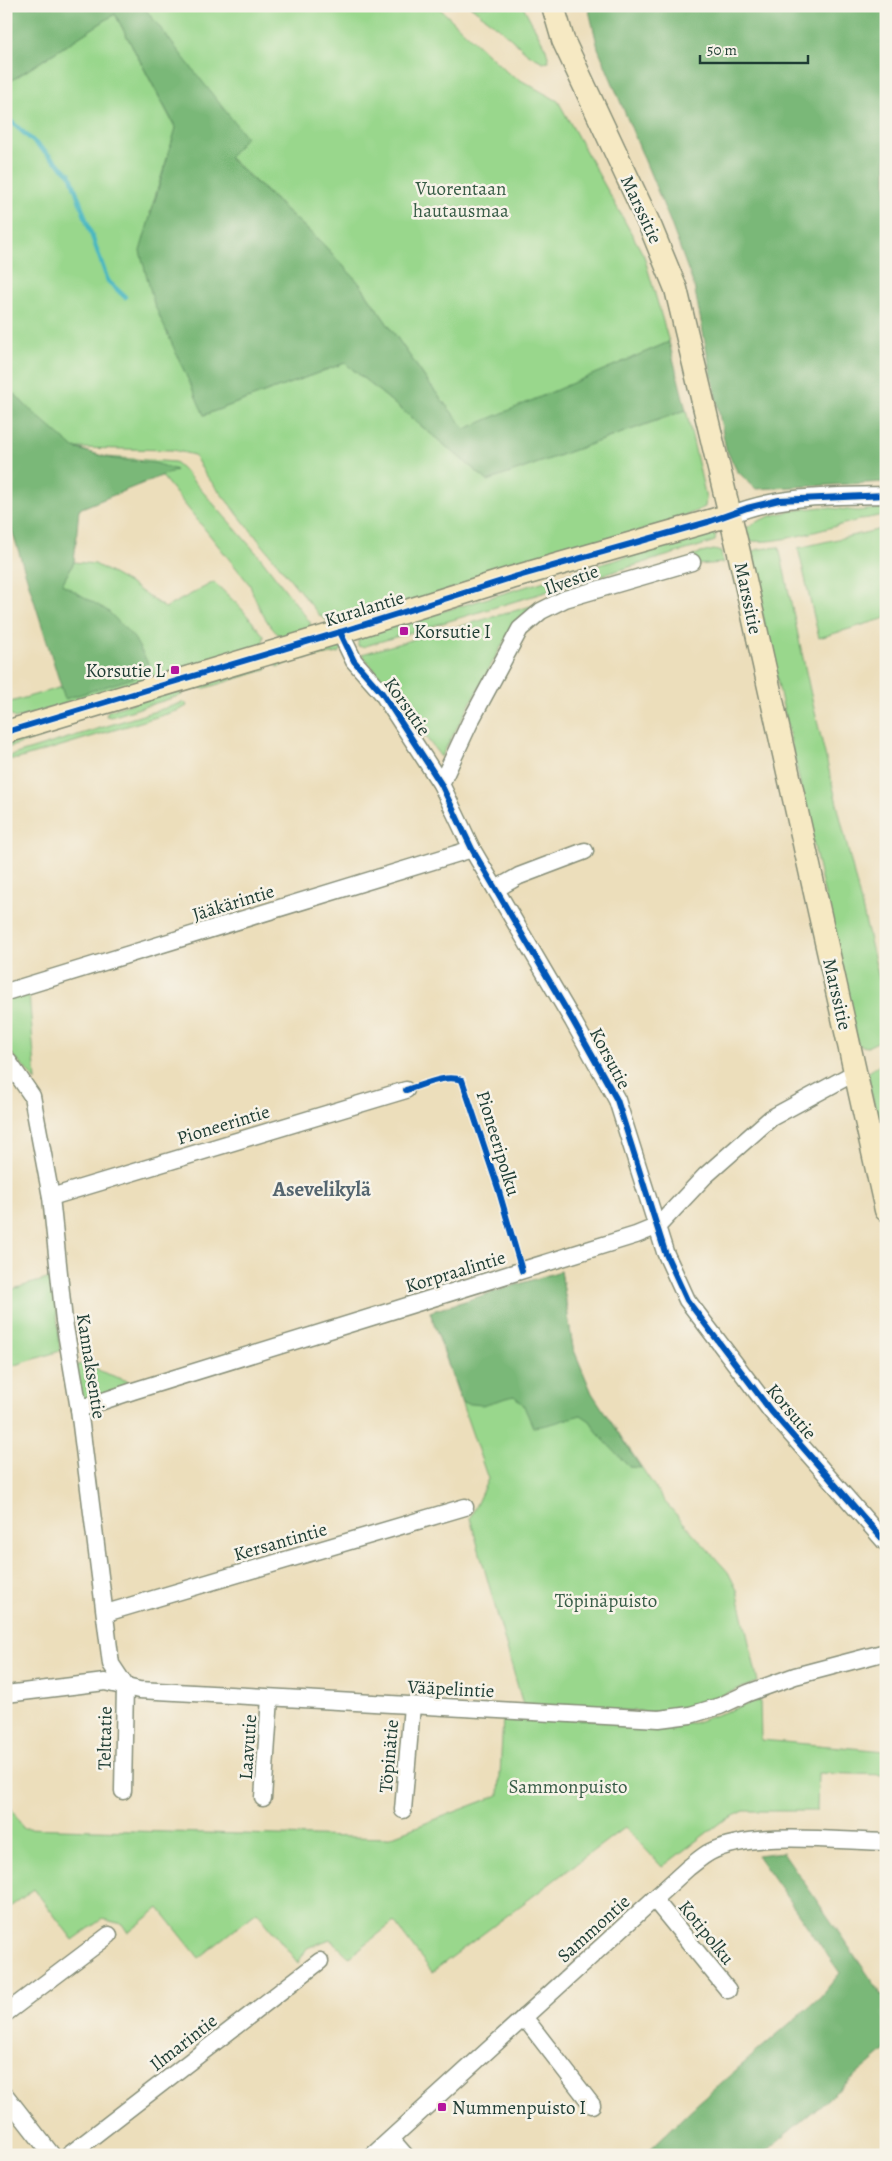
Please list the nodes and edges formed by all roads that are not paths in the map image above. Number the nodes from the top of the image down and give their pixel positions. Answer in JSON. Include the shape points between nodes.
{"nodes":[{"id":1,"x":553,"y":6,"type":"edge"},
{"id":2,"x":886,"y":495,"type":"edge"},
{"id":3,"x":730,"y":515,"type":"junction"},
{"id":4,"x":692,"y":562,"type":"dead end"},
{"id":5,"x":340,"y":632,"type":"junction"},
{"id":6,"x":6,"y":732,"type":"edge"},
{"id":7,"x":441,"y":784,"type":"junction"},
{"id":8,"x":472,"y":849,"type":"junction"},
{"id":9,"x":585,"y":851,"type":"dead end"},
{"id":10,"x":496,"y":888,"type":"junction"},
{"id":11,"x":6,"y":992,"type":"edge"},
{"id":12,"x":6,"y":1058,"type":"edge"},
{"id":13,"x":856,"y":1072,"type":"junction"},
{"id":14,"x":406,"y":1090,"type":"dead end"},
{"id":15,"x":51,"y":1197,"type":"junction"},
{"id":16,"x":886,"y":1210,"type":"edge"},
{"id":17,"x":658,"y":1226,"type":"junction"},
{"id":18,"x":79,"y":1409,"type":"junction"},
{"id":19,"x":465,"y":1507,"type":"dead end"},
{"id":20,"x":886,"y":1543,"type":"edge"},
{"id":21,"x":106,"y":1613,"type":"junction"},
{"id":22,"x":886,"y":1652,"type":"edge"},
{"id":23,"x":125,"y":1685,"type":"junction"},
{"id":24,"x":6,"y":1694,"type":"edge"},
{"id":25,"x":270,"y":1698,"type":"junction"},
{"id":26,"x":412,"y":1706,"type":"junction"},
{"id":27,"x":123,"y":1791,"type":"dead end"},
{"id":28,"x":263,"y":1798,"type":"dead end"},
{"id":29,"x":404,"y":1810,"type":"dead end"},
{"id":30,"x":886,"y":1842,"type":"edge"},
{"id":31,"x":654,"y":1899,"type":"junction"},
{"id":32,"x":109,"y":1935,"type":"dead end"},
{"id":33,"x":320,"y":1961,"type":"dead end"},
{"id":34,"x":728,"y":1990,"type":"dead end"},
{"id":35,"x":6,"y":2013,"type":"edge"},
{"id":36,"x":524,"y":2018,"type":"junction"},
{"id":37,"x":6,"y":2096,"type":"edge"},
{"id":38,"x":592,"y":2105,"type":"dead end"},
{"id":39,"x":391,"y":2139,"type":"junction"},
{"id":40,"x":52,"y":2155,"type":"edge"},
{"id":41,"x":69,"y":2155,"type":"edge"},
{"id":42,"x":373,"y":2155,"type":"edge"},
{"id":43,"x":405,"y":2155,"type":"edge"}],
"edges":[{"from":1,"to":3,"type":"main road","name":"Marssitie","via":[[578,74],[666,260],[685,322]]},
{"from":2,"to":3,"type":"street","via":[[779,500]]},
{"from":3,"to":5,"type":"main road","name":"Kuralantie","via":[[511,578]]},
{"from":3,"to":13,"type":"main road","name":"Marssitie"},
{"from":4,"to":7,"type":"street","name":"Ilvestie","via":[[565,599],[541,611],[520,629]]},
{"from":5,"to":6,"type":"main road","name":"Kuralantie"},
{"from":5,"to":7,"type":"street","name":"Korsutie","via":[[354,661],[382,693]]},
{"from":7,"to":8,"type":"street","name":"Korsutie"},
{"from":8,"to":10,"type":"street","name":"Korsutie"},
{"from":8,"to":11,"type":"street","name":"Jääkärintie"},
{"from":9,"to":10,"type":"street"},
{"from":10,"to":17,"type":"street","name":"Korsutie","via":[[617,1100]]},
{"from":12,"to":15,"type":"street","name":"Kannaksentie","via":[[32,1096]]},
{"from":13,"to":16,"type":"main road","name":"Marssitie"},
{"from":13,"to":17,"type":"street","name":"Korpraalintie","via":[[771,1118],[705,1176]]},
{"from":14,"to":15,"type":"street","name":"Pioneerintie"},
{"from":15,"to":18,"type":"street","name":"Kannaksentie","via":[[64,1321]]},
{"from":17,"to":18,"type":"street","name":"Korpraalintie","via":[[636,1236]]},
{"from":17,"to":20,"type":"street","name":"Korsutie","via":[[665,1252],[687,1300],[710,1332],[771,1411]]},
{"from":18,"to":21,"type":"street","name":"Kannaksentie"},
{"from":19,"to":21,"type":"street","name":"Kersantintie"},
{"from":21,"to":23,"type":"street","name":"Kannaksentie","via":[[111,1664]]},
{"from":22,"to":26,"type":"street","name":"Vääpelintie","via":[[795,1676],[690,1715],[658,1718]]},
{"from":23,"to":24,"type":"street","name":"Vääpelintie","via":[[106,1682]]},
{"from":23,"to":25,"type":"street","name":"Vääpelintie","via":[[139,1690]]},
{"from":23,"to":27,"type":"street","name":"Telttatie"},
{"from":25,"to":26,"type":"street","name":"Vääpelintie"},
{"from":25,"to":28,"type":"street","name":"Laavutie"},
{"from":26,"to":29,"type":"street","name":"Töpinätie"},
{"from":30,"to":31,"type":"street","name":"Sammontie","via":[[771,1839],[727,1846],[709,1852]]},
{"from":31,"to":34,"type":"street","name":"Kotipolku"},
{"from":31,"to":36,"type":"street","name":"Sammontie"},
{"from":32,"to":35,"type":"street"},
{"from":33,"to":41,"type":"street","name":"Ilmarintie"},
{"from":36,"to":38,"type":"street"},
{"from":36,"to":39,"type":"street","name":"Sammontie"},
{"from":37,"to":40,"type":"street"},
{"from":39,"to":42,"type":"street","name":"Sammontie"},
{"from":39,"to":43,"type":"street"}]}
